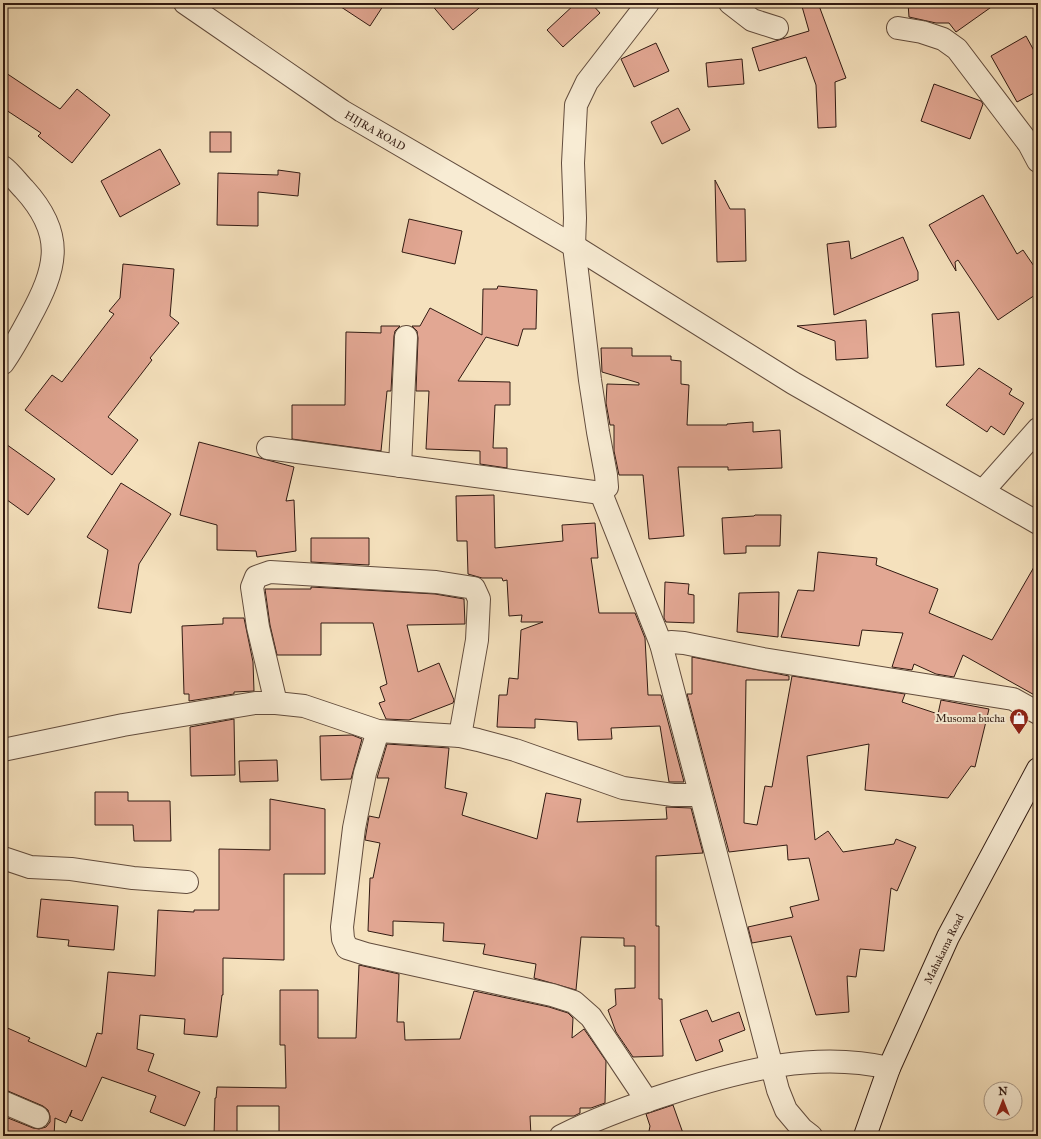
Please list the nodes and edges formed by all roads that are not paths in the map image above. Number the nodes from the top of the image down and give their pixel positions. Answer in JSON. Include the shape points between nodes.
{"nodes":[{"id":1,"x":185,"y":3,"type":"edge"},
{"id":2,"x":648,"y":3,"type":"edge"},
{"id":3,"x":730,"y":3,"type":"edge"},
{"id":4,"x":777,"y":28,"type":"dead end"},
{"id":5,"x":898,"y":28,"type":"dead end"},
{"id":6,"x":1035,"y":148,"type":"edge"},
{"id":7,"x":3,"y":167,"type":"edge"},
{"id":8,"x":574,"y":246,"type":"junction"},
{"id":9,"x":406,"y":337,"type":"dead end"},
{"id":10,"x":3,"y":363,"type":"edge"},
{"id":11,"x":1038,"y":430,"type":"edge"},
{"id":12,"x":268,"y":448,"type":"dead end"},
{"id":13,"x":400,"y":466,"type":"junction"},
{"id":14,"x":983,"y":491,"type":"junction"},
{"id":15,"x":601,"y":493,"type":"junction"},
{"id":16,"x":1038,"y":523,"type":"edge"},
{"id":17,"x":661,"y":644,"type":"junction"},
{"id":18,"x":276,"y":703,"type":"junction"},
{"id":19,"x":1038,"y":713,"type":"edge"},
{"id":20,"x":378,"y":731,"type":"junction"},
{"id":21,"x":460,"y":736,"type":"junction"},
{"id":22,"x":3,"y":750,"type":"edge"},
{"id":23,"x":1035,"y":782,"type":"edge"},
{"id":24,"x":700,"y":795,"type":"junction"},
{"id":25,"x":3,"y":858,"type":"edge"},
{"id":26,"x":187,"y":882,"type":"dead end"},
{"id":27,"x":771,"y":1066,"type":"junction"},
{"id":28,"x":889,"y":1068,"type":"junction"},
{"id":29,"x":647,"y":1101,"type":"junction"},
{"id":30,"x":3,"y":1102,"type":"edge"},
{"id":31,"x":38,"y":1117,"type":"dead end"},
{"id":32,"x":561,"y":1136,"type":"edge"},
{"id":33,"x":811,"y":1136,"type":"edge"},
{"id":34,"x":865,"y":1136,"type":"edge"}],
"edges":[{"from":1,"to":8,"type":"street","name":"HIJRA ROAD","via":[[342,111]]},
{"from":2,"to":8,"type":"street","via":[[587,82],[576,105],[573,164]]},
{"from":3,"to":4,"type":"street","via":[[752,20]]},
{"from":5,"to":6,"type":"street","via":[[943,39],[957,49]]},
{"from":7,"to":10,"type":"street","via":[[36,202],[44,216],[52,234],[53,260],[39,301]]},
{"from":8,"to":14,"type":"street","name":"HIJRA ROAD","via":[[793,383]]},
{"from":8,"to":15,"type":"street","via":[[591,387],[606,475],[607,488]]},
{"from":9,"to":13,"type":"street"},
{"from":11,"to":14,"type":"street"},
{"from":12,"to":13,"type":"street"},
{"from":13,"to":15,"type":"street"},
{"from":14,"to":16,"type":"street","name":"HIJRA ROAD"},
{"from":15,"to":17,"type":"street"},
{"from":17,"to":19,"type":"street","via":[[684,643],[763,659],[1013,699]]},
{"from":17,"to":24,"type":"street"},
{"from":18,"to":20,"type":"street","via":[[304,706]]},
{"from":18,"to":21,"type":"street","via":[[258,626],[252,587],[256,577],[270,572],[436,582],[474,588],[479,599],[477,640]]},
{"from":18,"to":22,"type":"street","via":[[255,703],[123,725]]},
{"from":20,"to":21,"type":"street"},
{"from":20,"to":29,"type":"street","via":[[364,773],[354,828],[342,927],[347,948],[574,1002],[591,1017]]},
{"from":21,"to":24,"type":"street","via":[[515,750],[623,788],[673,795]]},
{"from":23,"to":28,"type":"street","name":"Mahakama Road","via":[[948,937]]},
{"from":24,"to":27,"type":"street"},
{"from":25,"to":26,"type":"street","via":[[30,867]]},
{"from":27,"to":28,"type":"street","via":[[828,1061],[866,1062]]},
{"from":27,"to":29,"type":"street","via":[[737,1073]]},
{"from":27,"to":33,"type":"street","via":[[786,1110]]},
{"from":28,"to":34,"type":"street","name":"Mahakama Road"},
{"from":29,"to":32,"type":"street"},
{"from":30,"to":31,"type":"street"}]}
